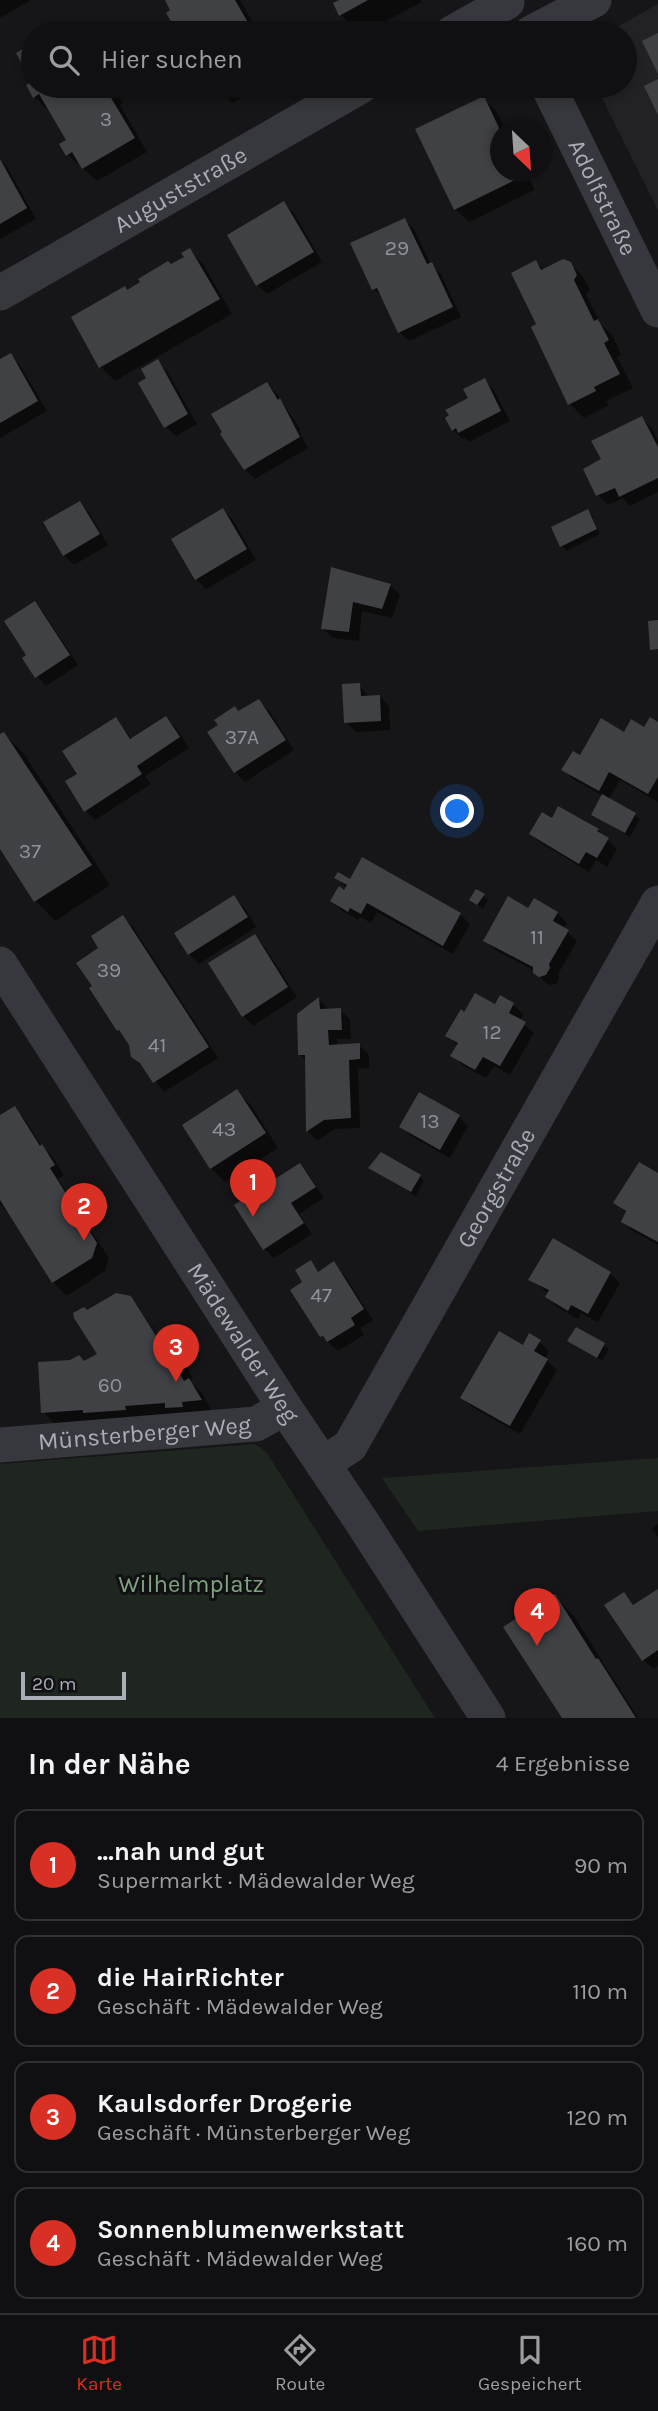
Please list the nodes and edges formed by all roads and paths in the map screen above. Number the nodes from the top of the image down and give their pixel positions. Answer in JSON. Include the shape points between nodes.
{"nodes":[{"id":1,"x":594,"y":0,"type":"edge"},
{"id":2,"x":507,"y":1,"type":"edge"},
{"id":3,"x":473,"y":21,"type":"edge"},
{"id":4,"x":516,"y":21,"type":"edge"},
{"id":5,"x":554,"y":21,"type":"edge"},
{"id":6,"x":340,"y":98,"type":"edge"},
{"id":7,"x":554,"y":98,"type":"edge"},
{"id":8,"x":0,"y":293,"type":"edge"},
{"id":9,"x":658,"y":310,"type":"edge"},
{"id":10,"x":658,"y":902,"type":"edge"},
{"id":11,"x":0,"y":964,"type":"edge"},
{"id":12,"x":285,"y":1408,"type":"junction"},
{"id":13,"x":0,"y":1445,"type":"edge"},
{"id":14,"x":323,"y":1464,"type":"junction"},
{"id":15,"x":488,"y":1718,"type":"edge"}],
"edges":[{"from":1,"to":5,"type":"street"},
{"from":2,"to":3,"type":"street"},
{"from":2,"to":4,"type":"street"},
{"from":6,"to":8,"type":"street","name":"Auguststraße"},
{"from":7,"to":9,"type":"street","name":"Adolfstraße"},
{"from":10,"to":14,"type":"street","name":"Georgstraße","via":[[350,1446]]},
{"from":11,"to":12,"type":"street","name":"Mädewalder Weg"},
{"from":12,"to":13,"type":"street","name":"Münsterberger Weg","via":[[257,1424]]},
{"from":12,"to":14,"type":"street","name":"Mädewalder Weg"},
{"from":14,"to":15,"type":"street","name":"Mädewalder Weg"}]}
